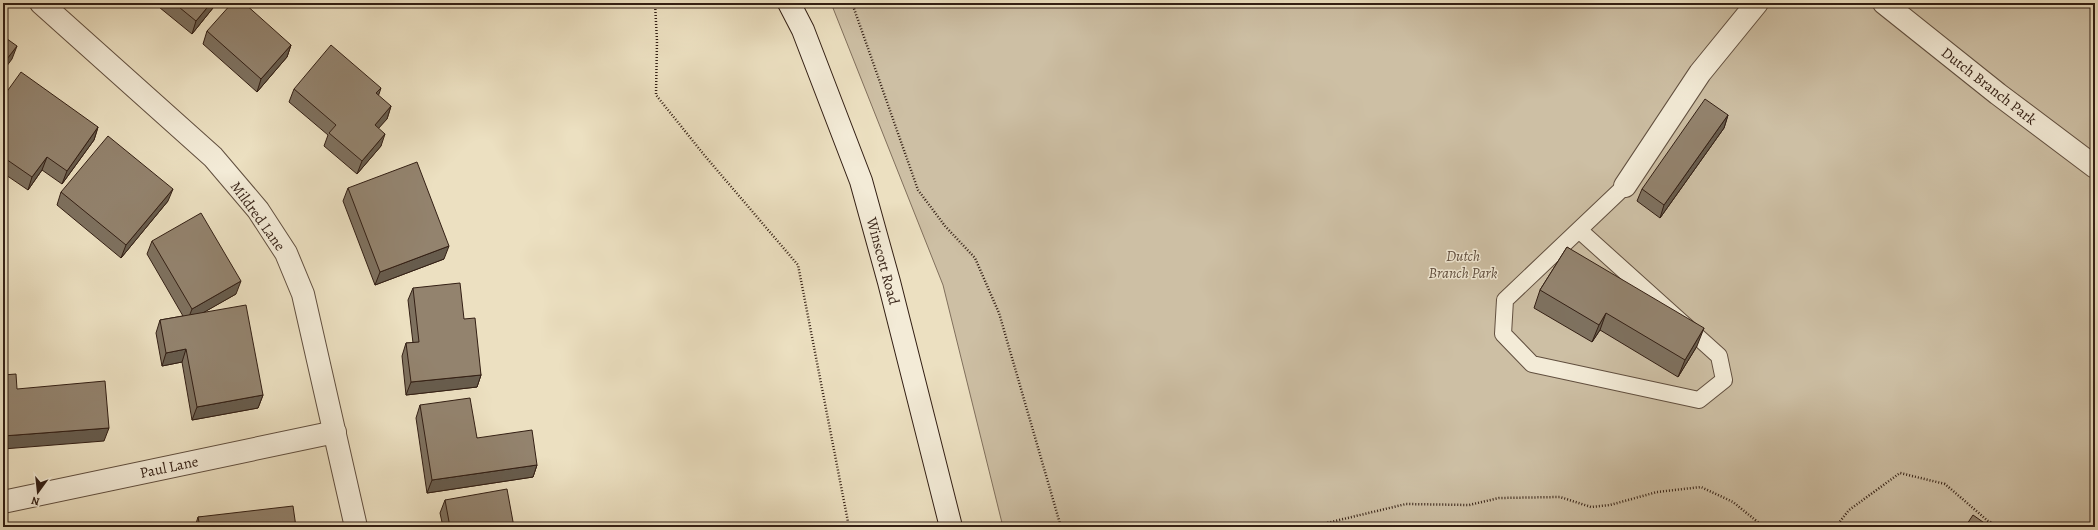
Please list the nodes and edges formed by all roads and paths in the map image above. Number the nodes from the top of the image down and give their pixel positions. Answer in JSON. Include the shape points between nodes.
{"nodes":[{"id":1,"x":42,"y":3,"type":"edge"},
{"id":2,"x":655,"y":3,"type":"edge"},
{"id":3,"x":789,"y":3,"type":"edge"},
{"id":4,"x":852,"y":3,"type":"edge"},
{"id":5,"x":1757,"y":3,"type":"edge"},
{"id":6,"x":1884,"y":3,"type":"edge"},
{"id":7,"x":2095,"y":167,"type":"edge"},
{"id":8,"x":1625,"y":186,"type":"joint"},
{"id":9,"x":1579,"y":230,"type":"junction"},
{"id":10,"x":335,"y":432,"type":"junction"},
{"id":11,"x":3,"y":502,"type":"edge"},
{"id":12,"x":356,"y":527,"type":"edge"},
{"id":13,"x":849,"y":527,"type":"edge"},
{"id":14,"x":951,"y":527,"type":"edge"},
{"id":15,"x":1061,"y":527,"type":"edge"},
{"id":16,"x":1310,"y":527,"type":"edge"},
{"id":17,"x":1770,"y":527,"type":"edge"},
{"id":18,"x":1833,"y":527,"type":"edge"},
{"id":19,"x":2002,"y":527,"type":"edge"}],
"edges":[{"from":1,"to":10,"type":"street","name":"Mildred Lane","via":[[213,157],[258,210],[286,254],[303,294]]},
{"from":2,"to":13,"type":"path","via":[[656,95],[798,265]]},
{"from":3,"to":14,"type":"street","name":"Winscott Road","via":[[803,30],[861,181]]},
{"from":4,"to":15,"type":"path","via":[[918,190],[945,226],[975,258],[999,313]]},
{"from":5,"to":8,"type":"street","via":[[1700,73]]},
{"from":6,"to":7,"type":"street","name":"Dutch Branch Park"},
{"from":8,"to":9,"type":"lane"},
{"from":9,"to":9,"type":"lane","via":[[1505,300],[1503,334],[1532,364],[1699,400],[1724,380],[1719,356]]},
{"from":10,"to":11,"type":"street","name":"Paul Lane"},
{"from":10,"to":12,"type":"street","name":"Mildred Lane"},
{"from":16,"to":17,"type":"path","via":[[1406,504],[1469,505],[1499,498],[1560,497],[1591,506],[1610,505],[1657,492],[1701,487],[1733,502],[1759,522]]},
{"from":18,"to":19,"type":"path","via":[[1849,510],[1900,474],[1945,484],[1988,521]]}]}
